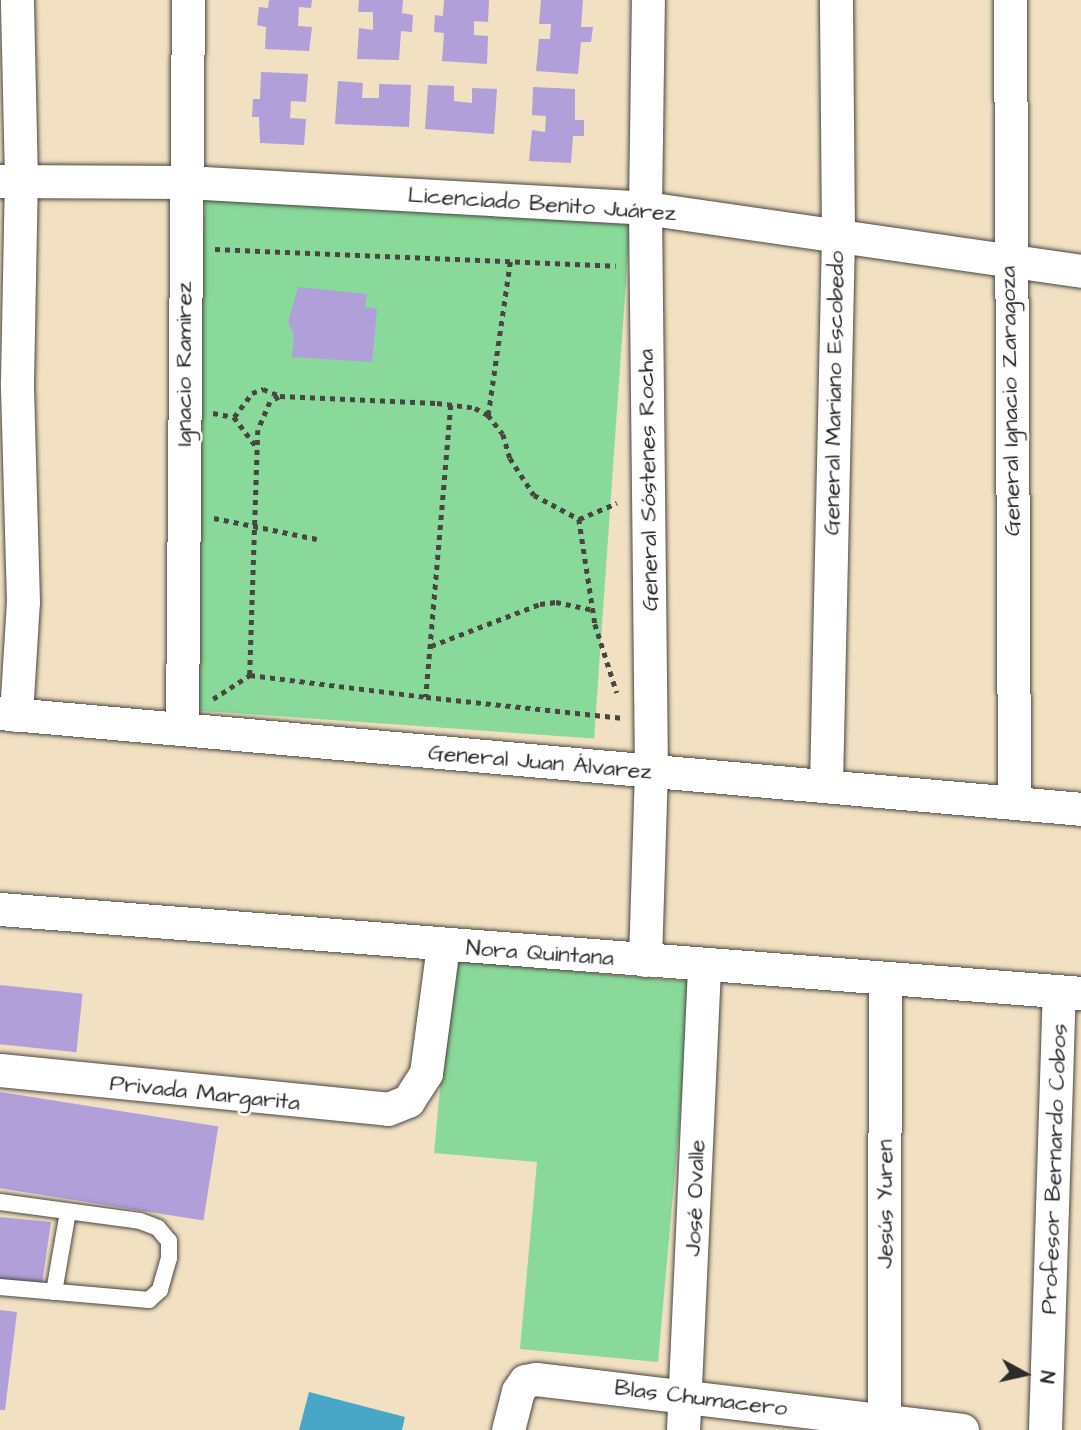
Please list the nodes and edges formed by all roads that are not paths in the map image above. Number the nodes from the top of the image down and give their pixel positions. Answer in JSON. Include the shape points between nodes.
{"nodes":[{"id":1,"x":17,"y":0,"type":"edge"},
{"id":2,"x":188,"y":0,"type":"edge"},
{"id":3,"x":648,"y":0,"type":"edge"},
{"id":4,"x":836,"y":0,"type":"edge"},
{"id":5,"x":1010,"y":0,"type":"edge"},
{"id":6,"x":10,"y":180,"type":"edge"},
{"id":7,"x":186,"y":182,"type":"junction"},
{"id":8,"x":645,"y":208,"type":"junction"},
{"id":9,"x":838,"y":235,"type":"junction"},
{"id":10,"x":1009,"y":263,"type":"junction"},
{"id":11,"x":1081,"y":271,"type":"edge"},
{"id":12,"x":8,"y":714,"type":"edge"},
{"id":13,"x":182,"y":727,"type":"junction"},
{"id":14,"x":651,"y":772,"type":"junction"},
{"id":15,"x":827,"y":785,"type":"junction"},
{"id":16,"x":1014,"y":803,"type":"junction"},
{"id":17,"x":1081,"y":809,"type":"edge"},
{"id":18,"x":0,"y":909,"type":"edge"},
{"id":19,"x":443,"y":946,"type":"junction"},
{"id":20,"x":645,"y":960,"type":"junction"},
{"id":21,"x":704,"y":965,"type":"junction"},
{"id":22,"x":885,"y":978,"type":"junction"},
{"id":23,"x":1070,"y":993,"type":"edge"},
{"id":24,"x":0,"y":1070,"type":"edge"},
{"id":25,"x":0,"y":1202,"type":"edge"},
{"id":26,"x":68,"y":1212,"type":"junction"},
{"id":27,"x":0,"y":1287,"type":"edge"},
{"id":28,"x":54,"y":1292,"type":"junction"},
{"id":29,"x":685,"y":1414,"type":"edge"},
{"id":30,"x":885,"y":1425,"type":"edge"},
{"id":31,"x":508,"y":1430,"type":"edge"},
{"id":32,"x":961,"y":1430,"type":"edge"},
{"id":33,"x":1045,"y":1430,"type":"edge"}],
"edges":[{"from":1,"to":6,"type":"street"},
{"from":2,"to":7,"type":"street","name":"Ignacio Ramirez"},
{"from":3,"to":8,"type":"street","name":"General Sóstenes Rocha"},
{"from":4,"to":9,"type":"street","name":"General Mariano Escobedo"},
{"from":5,"to":10,"type":"street","name":"General Ignacio Zaragoza"},
{"from":6,"to":7,"type":"street","name":"Licenciado Benito Juárez"},
{"from":6,"to":12,"type":"street","via":[[23,602]]},
{"from":7,"to":8,"type":"street","name":"Licenciado Benito Juárez"},
{"from":7,"to":13,"type":"street","name":"Ignacio Ramirez"},
{"from":8,"to":9,"type":"street","name":"Licenciado Benito Juárez"},
{"from":8,"to":14,"type":"street","name":"General Sóstenes Rocha"},
{"from":9,"to":10,"type":"street","name":"Licenciado Benito Juárez"},
{"from":9,"to":15,"type":"street","name":"General Mariano Escobedo"},
{"from":10,"to":11,"type":"street","name":"Licenciado Benito Juárez"},
{"from":10,"to":16,"type":"street","name":"General Ignacio Zaragoza"},
{"from":12,"to":13,"type":"street","name":"General Juan Álvarez"},
{"from":13,"to":14,"type":"street","name":"General Juan Álvarez"},
{"from":14,"to":15,"type":"street","name":"General Juan Álvarez"},
{"from":14,"to":20,"type":"street","name":"General Sóstenes Rocha"},
{"from":15,"to":16,"type":"street","name":"General Juan Álvarez"},
{"from":16,"to":17,"type":"street","name":"General Juan Álvarez"},
{"from":18,"to":19,"type":"street","name":"Nora Quintana"},
{"from":19,"to":20,"type":"street","name":"Nora Quintana"},
{"from":19,"to":24,"type":"street","name":"Privada Margarita","via":[[426,1073],[408,1101],[388,1110]]},
{"from":20,"to":21,"type":"street","name":"Nora Quintana"},
{"from":21,"to":22,"type":"street","name":"Nora Quintana"},
{"from":21,"to":29,"type":"street","name":"José Ovalle"},
{"from":22,"to":23,"type":"street","name":"Nora Quintana"},
{"from":22,"to":30,"type":"street","name":"Jesús Yuren"},
{"from":23,"to":33,"type":"street","name":"Profesor Bernardo Cobos"},
{"from":25,"to":26,"type":"lane"},
{"from":26,"to":28,"type":"lane"},
{"from":26,"to":28,"type":"lane","via":[[158,1228],[169,1241],[167,1274],[149,1300]]},
{"from":27,"to":28,"type":"lane"},
{"from":29,"to":30,"type":"street","name":"Blas Chumacero"},
{"from":29,"to":31,"type":"street","name":"Blas Chumacero","via":[[548,1378],[525,1381]]},
{"from":30,"to":32,"type":"street","name":"Blas Chumacero"}]}
